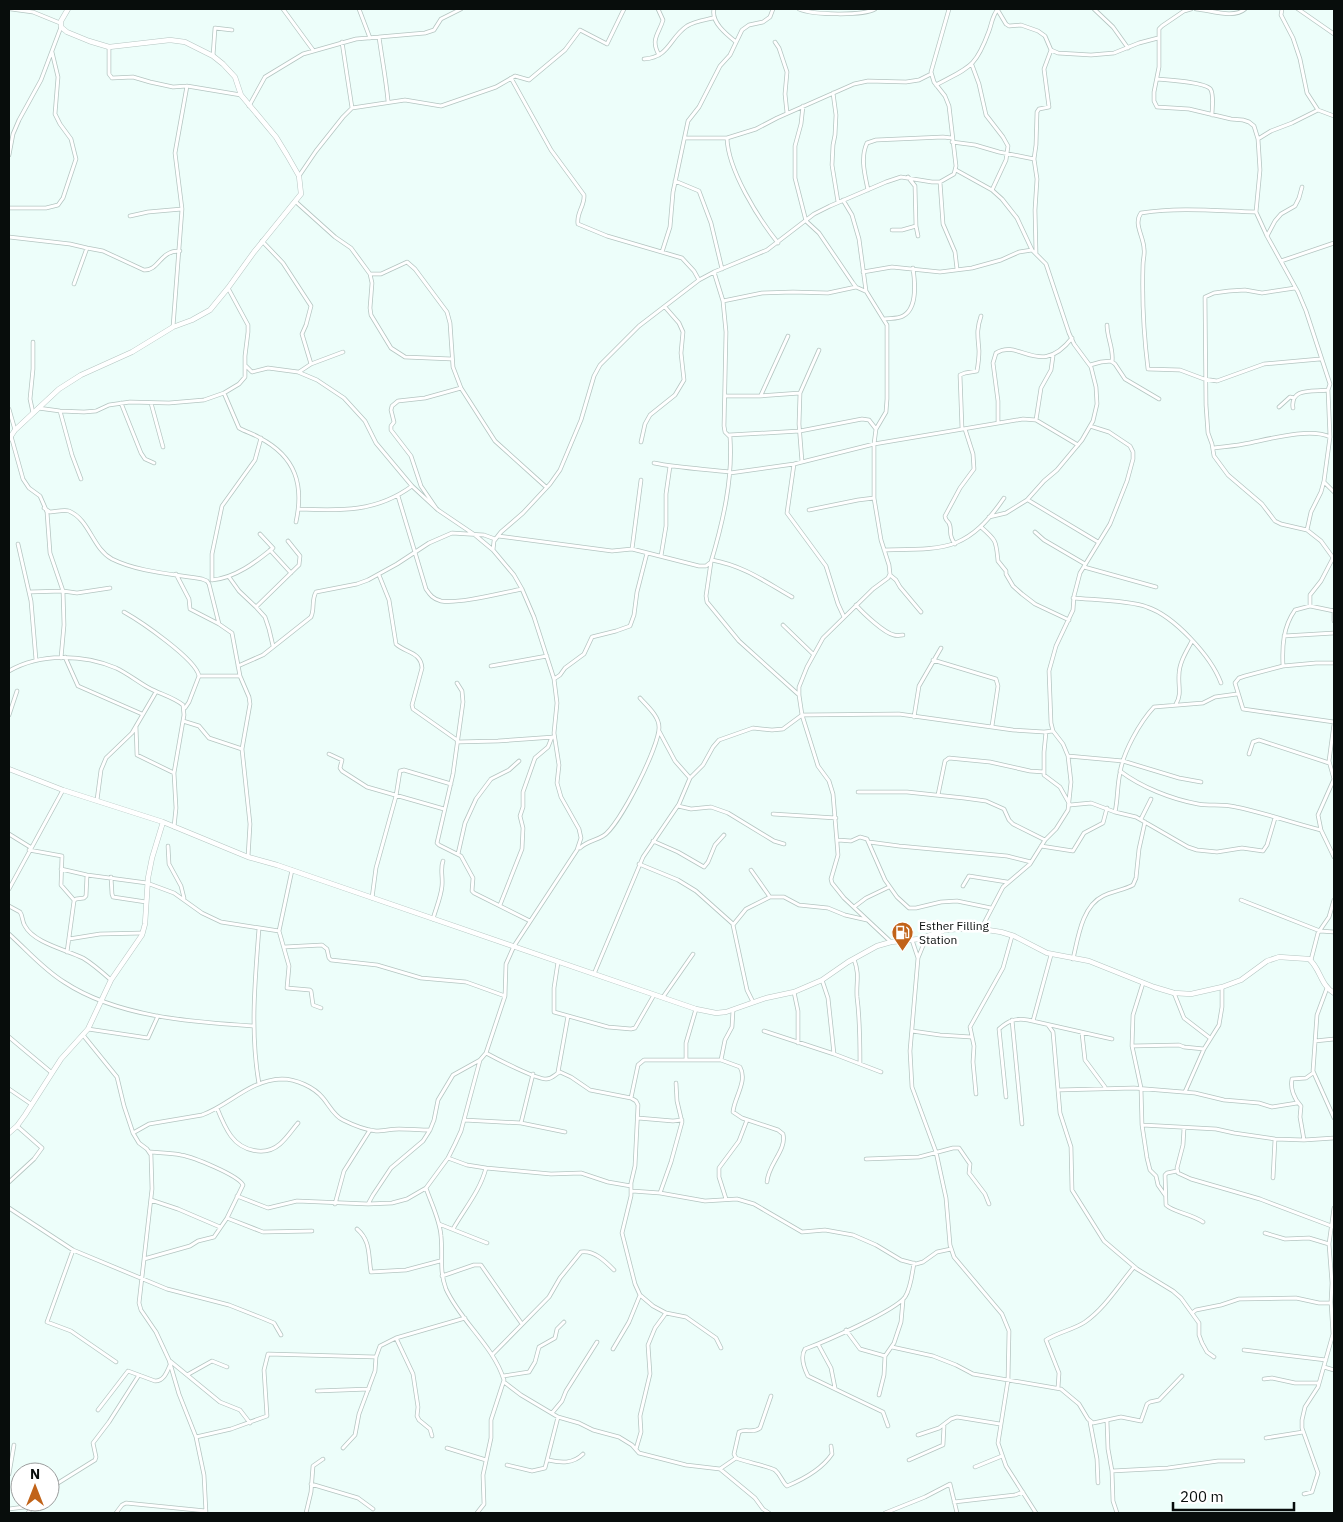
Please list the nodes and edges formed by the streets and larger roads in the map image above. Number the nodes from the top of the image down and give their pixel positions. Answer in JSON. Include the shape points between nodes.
{"nodes":[{"id":1,"x":11,"y":9,"type":"edge"},
{"id":2,"x":68,"y":9,"type":"edge"},
{"id":3,"x":283,"y":9,"type":"edge"},
{"id":4,"x":359,"y":9,"type":"edge"},
{"id":5,"x":461,"y":9,"type":"edge"},
{"id":6,"x":624,"y":9,"type":"edge"},
{"id":7,"x":658,"y":9,"type":"edge"},
{"id":8,"x":714,"y":9,"type":"edge"},
{"id":9,"x":773,"y":9,"type":"edge"},
{"id":10,"x":799,"y":9,"type":"edge"},
{"id":11,"x":875,"y":9,"type":"edge"},
{"id":12,"x":949,"y":9,"type":"edge"},
{"id":13,"x":998,"y":9,"type":"edge"},
{"id":14,"x":1094,"y":9,"type":"edge"},
{"id":15,"x":1191,"y":9,"type":"edge"},
{"id":16,"x":1196,"y":9,"type":"edge"},
{"id":17,"x":1245,"y":9,"type":"edge"},
{"id":18,"x":1282,"y":9,"type":"edge"},
{"id":19,"x":1298,"y":9,"type":"edge"},
{"id":20,"x":714,"y":18,"type":"junction"},
{"id":21,"x":60,"y":25,"type":"junction"},
{"id":22,"x":232,"y":30,"type":"dead end"},
{"id":23,"x":1334,"y":34,"type":"edge"},
{"id":24,"x":379,"y":37,"type":"junction"},
{"id":25,"x":370,"y":38,"type":"junction"},
{"id":26,"x":1158,"y":38,"type":"junction"},
{"id":27,"x":342,"y":42,"type":"junction"},
{"id":28,"x":736,"y":42,"type":"junction"},
{"id":29,"x":775,"y":42,"type":"dead end"},
{"id":30,"x":109,"y":47,"type":"junction"},
{"id":31,"x":1128,"y":48,"type":"junction"},
{"id":32,"x":313,"y":50,"type":"junction"},
{"id":33,"x":1051,"y":50,"type":"junction"},
{"id":34,"x":52,"y":52,"type":"junction"},
{"id":35,"x":659,"y":55,"type":"junction"},
{"id":36,"x":213,"y":56,"type":"junction"},
{"id":37,"x":644,"y":59,"type":"dead end"},
{"id":38,"x":972,"y":65,"type":"junction"},
{"id":39,"x":932,"y":74,"type":"junction"},
{"id":40,"x":511,"y":78,"type":"junction"},
{"id":41,"x":1157,"y":78,"type":"junction"},
{"id":42,"x":936,"y":85,"type":"junction"},
{"id":43,"x":187,"y":86,"type":"junction"},
{"id":44,"x":833,"y":93,"type":"junction"},
{"id":45,"x":241,"y":95,"type":"junction"},
{"id":46,"x":388,"y":101,"type":"junction"},
{"id":47,"x":249,"y":106,"type":"junction"},
{"id":48,"x":803,"y":106,"type":"junction"},
{"id":49,"x":352,"y":108,"type":"junction"},
{"id":50,"x":1318,"y":110,"type":"junction"},
{"id":51,"x":787,"y":113,"type":"junction"},
{"id":52,"x":1212,"y":115,"type":"junction"},
{"id":53,"x":1334,"y":116,"type":"edge"},
{"id":54,"x":685,"y":138,"type":"junction"},
{"id":55,"x":728,"y":138,"type":"junction"},
{"id":56,"x":1258,"y":139,"type":"junction"},
{"id":57,"x":952,"y":140,"type":"junction"},
{"id":58,"x":1008,"y":153,"type":"junction"},
{"id":59,"x":9,"y":155,"type":"edge"},
{"id":60,"x":1034,"y":159,"type":"junction"},
{"id":61,"x":956,"y":170,"type":"junction"},
{"id":62,"x":299,"y":176,"type":"junction"},
{"id":63,"x":908,"y":177,"type":"junction"},
{"id":64,"x":676,"y":181,"type":"junction"},
{"id":65,"x":940,"y":182,"type":"junction"},
{"id":66,"x":1302,"y":187,"type":"dead end"},
{"id":67,"x":868,"y":190,"type":"junction"},
{"id":68,"x":992,"y":190,"type":"junction"},
{"id":69,"x":843,"y":200,"type":"junction"},
{"id":70,"x":296,"y":202,"type":"junction"},
{"id":71,"x":838,"y":202,"type":"junction"},
{"id":72,"x":9,"y":208,"type":"edge"},
{"id":73,"x":182,"y":209,"type":"junction"},
{"id":74,"x":1256,"y":212,"type":"junction"},
{"id":75,"x":130,"y":216,"type":"dead end"},
{"id":76,"x":806,"y":221,"type":"junction"},
{"id":77,"x":916,"y":226,"type":"junction"},
{"id":78,"x":892,"y":230,"type":"dead end"},
{"id":79,"x":918,"y":236,"type":"dead end"},
{"id":80,"x":1267,"y":236,"type":"junction"},
{"id":81,"x":9,"y":237,"type":"edge"},
{"id":82,"x":262,"y":241,"type":"junction"},
{"id":83,"x":778,"y":242,"type":"junction"},
{"id":84,"x":1334,"y":243,"type":"edge"},
{"id":85,"x":87,"y":248,"type":"junction"},
{"id":86,"x":1032,"y":250,"type":"junction"},
{"id":87,"x":180,"y":251,"type":"junction"},
{"id":88,"x":662,"y":252,"type":"junction"},
{"id":89,"x":1036,"y":254,"type":"junction"},
{"id":90,"x":1281,"y":261,"type":"junction"},
{"id":91,"x":914,"y":268,"type":"junction"},
{"id":92,"x":722,"y":269,"type":"junction"},
{"id":93,"x":958,"y":269,"type":"junction"},
{"id":94,"x":714,"y":272,"type":"junction"},
{"id":95,"x":863,"y":272,"type":"junction"},
{"id":96,"x":370,"y":274,"type":"junction"},
{"id":97,"x":699,"y":280,"type":"junction"},
{"id":98,"x":74,"y":284,"type":"dead end"},
{"id":99,"x":856,"y":286,"type":"junction"},
{"id":100,"x":228,"y":288,"type":"junction"},
{"id":101,"x":1295,"y":288,"type":"junction"},
{"id":102,"x":866,"y":291,"type":"junction"},
{"id":103,"x":722,"y":301,"type":"junction"},
{"id":104,"x":665,"y":307,"type":"junction"},
{"id":105,"x":981,"y":316,"type":"dead end"},
{"id":106,"x":884,"y":319,"type":"junction"},
{"id":107,"x":1107,"y":325,"type":"dead end"},
{"id":108,"x":173,"y":327,"type":"junction"},
{"id":109,"x":788,"y":336,"type":"dead end"},
{"id":110,"x":1072,"y":338,"type":"junction"},
{"id":111,"x":33,"y":342,"type":"dead end"},
{"id":112,"x":819,"y":350,"type":"dead end"},
{"id":113,"x":343,"y":352,"type":"dead end"},
{"id":114,"x":1053,"y":356,"type":"junction"},
{"id":115,"x":1320,"y":359,"type":"junction"},
{"id":116,"x":452,"y":360,"type":"junction"},
{"id":117,"x":1112,"y":362,"type":"junction"},
{"id":118,"x":311,"y":364,"type":"junction"},
{"id":119,"x":1090,"y":365,"type":"junction"},
{"id":120,"x":246,"y":366,"type":"junction"},
{"id":121,"x":298,"y":372,"type":"junction"},
{"id":122,"x":1207,"y":380,"type":"junction"},
{"id":123,"x":1334,"y":383,"type":"edge"},
{"id":124,"x":1330,"y":384,"type":"junction"},
{"id":125,"x":461,"y":388,"type":"junction"},
{"id":126,"x":1328,"y":390,"type":"junction"},
{"id":127,"x":224,"y":393,"type":"junction"},
{"id":128,"x":800,"y":393,"type":"junction"},
{"id":129,"x":725,"y":396,"type":"junction"},
{"id":130,"x":760,"y":396,"type":"junction"},
{"id":131,"x":1294,"y":398,"type":"junction"},
{"id":132,"x":1159,"y":399,"type":"dead end"},
{"id":133,"x":121,"y":403,"type":"junction"},
{"id":134,"x":151,"y":403,"type":"junction"},
{"id":135,"x":1279,"y":407,"type":"dead end"},
{"id":136,"x":38,"y":408,"type":"junction"},
{"id":137,"x":1293,"y":408,"type":"dead end"},
{"id":138,"x":9,"y":409,"type":"edge"},
{"id":139,"x":60,"y":411,"type":"junction"},
{"id":140,"x":33,"y":414,"type":"junction"},
{"id":141,"x":1036,"y":420,"type":"junction"},
{"id":142,"x":998,"y":423,"type":"junction"},
{"id":143,"x":1090,"y":426,"type":"junction"},
{"id":144,"x":876,"y":429,"type":"junction"},
{"id":145,"x":964,"y":429,"type":"junction"},
{"id":146,"x":15,"y":430,"type":"junction"},
{"id":147,"x":800,"y":431,"type":"junction"},
{"id":148,"x":728,"y":435,"type":"junction"},
{"id":149,"x":10,"y":438,"type":"edge"},
{"id":150,"x":262,"y":438,"type":"junction"},
{"id":151,"x":1331,"y":438,"type":"edge"},
{"id":152,"x":642,"y":442,"type":"dead end"},
{"id":153,"x":874,"y":444,"type":"junction"},
{"id":154,"x":1078,"y":445,"type":"junction"},
{"id":155,"x":163,"y":447,"type":"dead end"},
{"id":156,"x":1213,"y":448,"type":"junction"},
{"id":157,"x":802,"y":462,"type":"junction"},
{"id":158,"x":654,"y":463,"type":"dead end"},
{"id":159,"x":154,"y":464,"type":"dead end"},
{"id":160,"x":794,"y":464,"type":"junction"},
{"id":161,"x":670,"y":466,"type":"junction"},
{"id":162,"x":730,"y":473,"type":"junction"},
{"id":163,"x":81,"y":479,"type":"dead end"},
{"id":164,"x":641,"y":480,"type":"dead end"},
{"id":165,"x":1324,"y":481,"type":"junction"},
{"id":166,"x":412,"y":486,"type":"junction"},
{"id":167,"x":546,"y":487,"type":"junction"},
{"id":168,"x":1334,"y":492,"type":"edge"},
{"id":169,"x":398,"y":496,"type":"junction"},
{"id":170,"x":874,"y":498,"type":"junction"},
{"id":171,"x":1004,"y":498,"type":"dead end"},
{"id":172,"x":1027,"y":500,"type":"junction"},
{"id":173,"x":44,"y":508,"type":"junction"},
{"id":174,"x":298,"y":508,"type":"junction"},
{"id":175,"x":438,"y":510,"type":"junction"},
{"id":176,"x":809,"y":510,"type":"dead end"},
{"id":177,"x":989,"y":517,"type":"junction"},
{"id":178,"x":296,"y":522,"type":"dead end"},
{"id":179,"x":981,"y":527,"type":"junction"},
{"id":180,"x":1307,"y":530,"type":"junction"},
{"id":181,"x":1036,"y":532,"type":"dead end"},
{"id":182,"x":260,"y":534,"type":"dead end"},
{"id":183,"x":475,"y":535,"type":"junction"},
{"id":184,"x":497,"y":537,"type":"junction"},
{"id":185,"x":288,"y":540,"type":"dead end"},
{"id":186,"x":1098,"y":542,"type":"junction"},
{"id":187,"x":18,"y":544,"type":"dead end"},
{"id":188,"x":955,"y":544,"type":"junction"},
{"id":189,"x":632,"y":549,"type":"junction"},
{"id":190,"x":270,"y":550,"type":"junction"},
{"id":191,"x":493,"y":550,"type":"junction"},
{"id":192,"x":884,"y":550,"type":"junction"},
{"id":193,"x":415,"y":553,"type":"junction"},
{"id":194,"x":647,"y":553,"type":"junction"},
{"id":195,"x":661,"y":556,"type":"junction"},
{"id":196,"x":1334,"y":559,"type":"edge"},
{"id":197,"x":712,"y":561,"type":"junction"},
{"id":198,"x":1085,"y":565,"type":"junction"},
{"id":199,"x":291,"y":573,"type":"junction"},
{"id":200,"x":176,"y":574,"type":"junction"},
{"id":201,"x":890,"y":574,"type":"junction"},
{"id":202,"x":379,"y":575,"type":"junction"},
{"id":203,"x":229,"y":576,"type":"junction"},
{"id":204,"x":207,"y":580,"type":"junction"},
{"id":205,"x":212,"y":580,"type":"junction"},
{"id":206,"x":1156,"y":587,"type":"dead end"},
{"id":207,"x":110,"y":588,"type":"dead end"},
{"id":208,"x":522,"y":589,"type":"junction"},
{"id":209,"x":63,"y":591,"type":"junction"},
{"id":210,"x":29,"y":592,"type":"junction"},
{"id":211,"x":792,"y":597,"type":"dead end"},
{"id":212,"x":1074,"y":598,"type":"junction"},
{"id":213,"x":856,"y":605,"type":"junction"},
{"id":214,"x":1310,"y":606,"type":"junction"},
{"id":215,"x":256,"y":607,"type":"junction"},
{"id":216,"x":1334,"y":611,"type":"edge"},
{"id":217,"x":124,"y":612,"type":"dead end"},
{"id":218,"x":921,"y":612,"type":"dead end"},
{"id":219,"x":844,"y":617,"type":"junction"},
{"id":220,"x":1069,"y":620,"type":"junction"},
{"id":221,"x":1334,"y":621,"type":"edge"},
{"id":222,"x":218,"y":624,"type":"junction"},
{"id":223,"x":783,"y":625,"type":"dead end"},
{"id":224,"x":1334,"y":633,"type":"edge"},
{"id":225,"x":903,"y":636,"type":"dead end"},
{"id":226,"x":1284,"y":636,"type":"junction"},
{"id":227,"x":1192,"y":641,"type":"junction"},
{"id":228,"x":273,"y":646,"type":"junction"},
{"id":229,"x":941,"y":648,"type":"dead end"},
{"id":230,"x":813,"y":654,"type":"junction"},
{"id":231,"x":547,"y":656,"type":"junction"},
{"id":232,"x":63,"y":658,"type":"junction"},
{"id":233,"x":36,"y":660,"type":"junction"},
{"id":234,"x":934,"y":660,"type":"junction"},
{"id":235,"x":1334,"y":663,"type":"edge"},
{"id":236,"x":238,"y":666,"type":"junction"},
{"id":237,"x":491,"y":666,"type":"dead end"},
{"id":238,"x":1283,"y":666,"type":"junction"},
{"id":239,"x":9,"y":671,"type":"edge"},
{"id":240,"x":199,"y":676,"type":"junction"},
{"id":241,"x":240,"y":676,"type":"junction"},
{"id":242,"x":554,"y":679,"type":"junction"},
{"id":243,"x":457,"y":683,"type":"dead end"},
{"id":244,"x":1221,"y":683,"type":"dead end"},
{"id":245,"x":18,"y":691,"type":"dead end"},
{"id":246,"x":156,"y":692,"type":"junction"},
{"id":247,"x":799,"y":694,"type":"junction"},
{"id":248,"x":1238,"y":694,"type":"junction"},
{"id":249,"x":640,"y":698,"type":"dead end"},
{"id":250,"x":1176,"y":704,"type":"junction"},
{"id":251,"x":185,"y":708,"type":"junction"},
{"id":252,"x":142,"y":714,"type":"junction"},
{"id":253,"x":9,"y":715,"type":"edge"},
{"id":254,"x":802,"y":715,"type":"junction"},
{"id":255,"x":914,"y":717,"type":"junction"},
{"id":256,"x":183,"y":722,"type":"junction"},
{"id":257,"x":1334,"y":723,"type":"edge"},
{"id":258,"x":136,"y":725,"type":"junction"},
{"id":259,"x":992,"y":726,"type":"junction"},
{"id":260,"x":659,"y":731,"type":"junction"},
{"id":261,"x":1053,"y":731,"type":"junction"},
{"id":262,"x":1046,"y":732,"type":"junction"},
{"id":263,"x":553,"y":737,"type":"junction"},
{"id":264,"x":457,"y":741,"type":"junction"},
{"id":265,"x":242,"y":749,"type":"junction"},
{"id":266,"x":329,"y":754,"type":"dead end"},
{"id":267,"x":1249,"y":754,"type":"dead end"},
{"id":268,"x":1068,"y":756,"type":"junction"},
{"id":269,"x":519,"y":761,"type":"dead end"},
{"id":270,"x":1123,"y":761,"type":"junction"},
{"id":271,"x":1329,"y":763,"type":"junction"},
{"id":272,"x":9,"y":769,"type":"edge"},
{"id":273,"x":1120,"y":771,"type":"junction"},
{"id":274,"x":1044,"y":772,"type":"junction"},
{"id":275,"x":174,"y":773,"type":"junction"},
{"id":276,"x":690,"y":778,"type":"junction"},
{"id":277,"x":1334,"y":780,"type":"edge"},
{"id":278,"x":1201,"y":782,"type":"dead end"},
{"id":279,"x":451,"y":784,"type":"junction"},
{"id":280,"x":63,"y":790,"type":"junction"},
{"id":281,"x":858,"y":792,"type":"dead end"},
{"id":282,"x":938,"y":795,"type":"junction"},
{"id":283,"x":396,"y":796,"type":"junction"},
{"id":284,"x":1151,"y":799,"type":"dead end"},
{"id":285,"x":97,"y":800,"type":"junction"},
{"id":286,"x":1070,"y":805,"type":"junction"},
{"id":287,"x":678,"y":806,"type":"junction"},
{"id":288,"x":1107,"y":808,"type":"junction"},
{"id":289,"x":444,"y":809,"type":"junction"},
{"id":290,"x":1115,"y":812,"type":"junction"},
{"id":291,"x":773,"y":814,"type":"dead end"},
{"id":292,"x":836,"y":818,"type":"junction"},
{"id":293,"x":1274,"y":818,"type":"junction"},
{"id":294,"x":1143,"y":821,"type":"junction"},
{"id":295,"x":163,"y":822,"type":"junction"},
{"id":296,"x":174,"y":826,"type":"junction"},
{"id":297,"x":1322,"y":830,"type":"junction"},
{"id":298,"x":9,"y":834,"type":"edge"},
{"id":299,"x":724,"y":835,"type":"dead end"},
{"id":300,"x":838,"y":840,"type":"junction"},
{"id":301,"x":1045,"y":840,"type":"junction"},
{"id":302,"x":653,"y":841,"type":"junction"},
{"id":303,"x":869,"y":842,"type":"junction"},
{"id":304,"x":784,"y":844,"type":"dead end"},
{"id":305,"x":168,"y":846,"type":"dead end"},
{"id":306,"x":1041,"y":846,"type":"junction"},
{"id":307,"x":30,"y":849,"type":"junction"},
{"id":308,"x":577,"y":850,"type":"junction"},
{"id":309,"x":458,"y":854,"type":"junction"},
{"id":310,"x":248,"y":857,"type":"junction"},
{"id":311,"x":1334,"y":857,"type":"edge"},
{"id":312,"x":443,"y":861,"type":"dead end"},
{"id":313,"x":1031,"y":862,"type":"junction"},
{"id":314,"x":639,"y":864,"type":"junction"},
{"id":315,"x":61,"y":869,"type":"junction"},
{"id":316,"x":292,"y":870,"type":"junction"},
{"id":317,"x":750,"y":870,"type":"dead end"},
{"id":318,"x":87,"y":875,"type":"junction"},
{"id":319,"x":111,"y":877,"type":"junction"},
{"id":320,"x":1008,"y":882,"type":"junction"},
{"id":321,"x":148,"y":883,"type":"junction"},
{"id":322,"x":963,"y":886,"type":"dead end"},
{"id":323,"x":889,"y":887,"type":"junction"},
{"id":324,"x":9,"y":889,"type":"edge"},
{"id":325,"x":770,"y":896,"type":"junction"},
{"id":326,"x":372,"y":898,"type":"junction"},
{"id":327,"x":184,"y":899,"type":"junction"},
{"id":328,"x":74,"y":900,"type":"junction"},
{"id":329,"x":1241,"y":900,"type":"dead end"},
{"id":330,"x":1334,"y":900,"type":"edge"},
{"id":331,"x":146,"y":902,"type":"junction"},
{"id":332,"x":500,"y":905,"type":"junction"},
{"id":333,"x":9,"y":906,"type":"edge"},
{"id":334,"x":854,"y":907,"type":"junction"},
{"id":335,"x":991,"y":908,"type":"junction"},
{"id":336,"x":433,"y":919,"type":"junction"},
{"id":337,"x":869,"y":920,"type":"junction"},
{"id":338,"x":530,"y":921,"type":"junction"},
{"id":339,"x":733,"y":924,"type":"junction"},
{"id":340,"x":259,"y":928,"type":"junction"},
{"id":341,"x":981,"y":929,"type":"junction"},
{"id":342,"x":279,"y":931,"type":"junction"},
{"id":343,"x":1320,"y":931,"type":"junction"},
{"id":344,"x":1334,"y":932,"type":"edge"},
{"id":345,"x":143,"y":933,"type":"junction"},
{"id":346,"x":9,"y":934,"type":"edge"},
{"id":347,"x":928,"y":936,"type":"junction"},
{"id":348,"x":1012,"y":936,"type":"junction"},
{"id":349,"x":69,"y":939,"type":"junction"},
{"id":350,"x":912,"y":940,"type":"junction"},
{"id":351,"x":892,"y":942,"type":"junction"},
{"id":352,"x":514,"y":946,"type":"junction"},
{"id":353,"x":284,"y":947,"type":"junction"},
{"id":354,"x":67,"y":952,"type":"junction"},
{"id":355,"x":693,"y":954,"type":"dead end"},
{"id":356,"x":1051,"y":955,"type":"junction"},
{"id":357,"x":918,"y":958,"type":"junction"},
{"id":358,"x":854,"y":959,"type":"junction"},
{"id":359,"x":1073,"y":959,"type":"junction"},
{"id":360,"x":1311,"y":960,"type":"junction"},
{"id":361,"x":558,"y":961,"type":"junction"},
{"id":362,"x":594,"y":974,"type":"junction"},
{"id":363,"x":110,"y":980,"type":"junction"},
{"id":364,"x":822,"y":980,"type":"junction"},
{"id":365,"x":1143,"y":983,"type":"junction"},
{"id":366,"x":1222,"y":987,"type":"junction"},
{"id":367,"x":1327,"y":988,"type":"junction"},
{"id":368,"x":794,"y":992,"type":"junction"},
{"id":369,"x":1174,"y":993,"type":"junction"},
{"id":370,"x":1334,"y":993,"type":"edge"},
{"id":371,"x":654,"y":994,"type":"junction"},
{"id":372,"x":505,"y":996,"type":"junction"},
{"id":373,"x":663,"y":997,"type":"junction"},
{"id":374,"x":101,"y":1001,"type":"junction"},
{"id":375,"x":753,"y":1002,"type":"junction"},
{"id":376,"x":322,"y":1008,"type":"dead end"},
{"id":377,"x":696,"y":1009,"type":"junction"},
{"id":378,"x":733,"y":1010,"type":"junction"},
{"id":379,"x":158,"y":1016,"type":"junction"},
{"id":380,"x":568,"y":1016,"type":"junction"},
{"id":381,"x":1012,"y":1020,"type":"junction"},
{"id":382,"x":1033,"y":1021,"type":"junction"},
{"id":383,"x":1048,"y":1025,"type":"junction"},
{"id":384,"x":253,"y":1026,"type":"junction"},
{"id":385,"x":88,"y":1029,"type":"junction"},
{"id":386,"x":764,"y":1030,"type":"dead end"},
{"id":387,"x":912,"y":1030,"type":"junction"},
{"id":388,"x":1082,"y":1033,"type":"junction"},
{"id":389,"x":83,"y":1034,"type":"junction"},
{"id":390,"x":9,"y":1037,"type":"edge"},
{"id":391,"x":971,"y":1037,"type":"junction"},
{"id":392,"x":1210,"y":1038,"type":"junction"},
{"id":393,"x":1112,"y":1039,"type":"dead end"},
{"id":394,"x":1334,"y":1039,"type":"edge"},
{"id":395,"x":1315,"y":1041,"type":"junction"},
{"id":396,"x":798,"y":1043,"type":"junction"},
{"id":397,"x":1132,"y":1046,"type":"junction"},
{"id":398,"x":1204,"y":1049,"type":"junction"},
{"id":399,"x":486,"y":1053,"type":"junction"},
{"id":400,"x":834,"y":1054,"type":"junction"},
{"id":401,"x":480,"y":1060,"type":"junction"},
{"id":402,"x":686,"y":1060,"type":"junction"},
{"id":403,"x":721,"y":1060,"type":"junction"},
{"id":404,"x":860,"y":1064,"type":"junction"},
{"id":405,"x":52,"y":1072,"type":"junction"},
{"id":406,"x":558,"y":1072,"type":"junction"},
{"id":407,"x":881,"y":1072,"type":"dead end"},
{"id":408,"x":1313,"y":1073,"type":"junction"},
{"id":409,"x":533,"y":1074,"type":"junction"},
{"id":410,"x":676,"y":1083,"type":"dead end"},
{"id":411,"x":259,"y":1084,"type":"junction"},
{"id":412,"x":1105,"y":1088,"type":"junction"},
{"id":413,"x":1141,"y":1088,"type":"junction"},
{"id":414,"x":9,"y":1090,"type":"edge"},
{"id":415,"x":1058,"y":1090,"type":"junction"},
{"id":416,"x":1184,"y":1092,"type":"junction"},
{"id":417,"x":976,"y":1094,"type":"dead end"},
{"id":418,"x":631,"y":1098,"type":"junction"},
{"id":419,"x":1006,"y":1098,"type":"dead end"},
{"id":420,"x":1297,"y":1102,"type":"junction"},
{"id":421,"x":31,"y":1104,"type":"junction"},
{"id":422,"x":217,"y":1108,"type":"junction"},
{"id":423,"x":638,"y":1118,"type":"junction"},
{"id":424,"x":1334,"y":1118,"type":"edge"},
{"id":425,"x":464,"y":1120,"type":"junction"},
{"id":426,"x":682,"y":1120,"type":"junction"},
{"id":427,"x":747,"y":1120,"type":"junction"},
{"id":428,"x":298,"y":1123,"type":"dead end"},
{"id":429,"x":522,"y":1123,"type":"junction"},
{"id":430,"x":1022,"y":1124,"type":"dead end"},
{"id":431,"x":1142,"y":1125,"type":"junction"},
{"id":432,"x":17,"y":1126,"type":"junction"},
{"id":433,"x":1184,"y":1128,"type":"junction"},
{"id":434,"x":370,"y":1130,"type":"junction"},
{"id":435,"x":430,"y":1130,"type":"junction"},
{"id":436,"x":565,"y":1132,"type":"dead end"},
{"id":437,"x":9,"y":1133,"type":"edge"},
{"id":438,"x":133,"y":1133,"type":"junction"},
{"id":439,"x":1334,"y":1138,"type":"edge"},
{"id":440,"x":1275,"y":1139,"type":"junction"},
{"id":441,"x":1304,"y":1140,"type":"junction"},
{"id":442,"x":150,"y":1152,"type":"junction"},
{"id":443,"x":936,"y":1152,"type":"junction"},
{"id":444,"x":448,"y":1158,"type":"junction"},
{"id":445,"x":866,"y":1159,"type":"dead end"},
{"id":446,"x":486,"y":1168,"type":"junction"},
{"id":447,"x":1177,"y":1171,"type":"junction"},
{"id":448,"x":1274,"y":1178,"type":"dead end"},
{"id":449,"x":9,"y":1182,"type":"edge"},
{"id":450,"x":767,"y":1182,"type":"dead end"},
{"id":451,"x":426,"y":1188,"type":"junction"},
{"id":452,"x":631,"y":1188,"type":"junction"},
{"id":453,"x":660,"y":1193,"type":"junction"},
{"id":454,"x":1165,"y":1195,"type":"junction"},
{"id":455,"x":237,"y":1196,"type":"junction"},
{"id":456,"x":726,"y":1199,"type":"junction"},
{"id":457,"x":151,"y":1200,"type":"junction"},
{"id":458,"x":335,"y":1204,"type":"junction"},
{"id":459,"x":368,"y":1204,"type":"junction"},
{"id":460,"x":989,"y":1204,"type":"dead end"},
{"id":461,"x":9,"y":1208,"type":"edge"},
{"id":462,"x":1334,"y":1208,"type":"edge"},
{"id":463,"x":226,"y":1218,"type":"junction"},
{"id":464,"x":1203,"y":1222,"type":"dead end"},
{"id":465,"x":439,"y":1224,"type":"junction"},
{"id":466,"x":1333,"y":1226,"type":"edge"},
{"id":467,"x":220,"y":1227,"type":"junction"},
{"id":468,"x":357,"y":1229,"type":"dead end"},
{"id":469,"x":453,"y":1229,"type":"junction"},
{"id":470,"x":312,"y":1231,"type":"dead end"},
{"id":471,"x":1265,"y":1233,"type":"dead end"},
{"id":472,"x":487,"y":1243,"type":"dead end"},
{"id":473,"x":1329,"y":1244,"type":"junction"},
{"id":474,"x":951,"y":1249,"type":"junction"},
{"id":475,"x":72,"y":1250,"type":"junction"},
{"id":476,"x":144,"y":1259,"type":"junction"},
{"id":477,"x":440,"y":1261,"type":"junction"},
{"id":478,"x":914,"y":1263,"type":"junction"},
{"id":479,"x":1134,"y":1267,"type":"junction"},
{"id":480,"x":614,"y":1270,"type":"dead end"},
{"id":481,"x":442,"y":1276,"type":"junction"},
{"id":482,"x":141,"y":1278,"type":"junction"},
{"id":483,"x":640,"y":1295,"type":"junction"},
{"id":484,"x":903,"y":1299,"type":"junction"},
{"id":485,"x":1331,"y":1303,"type":"junction"},
{"id":486,"x":666,"y":1313,"type":"junction"},
{"id":487,"x":1192,"y":1313,"type":"junction"},
{"id":488,"x":465,"y":1318,"type":"junction"},
{"id":489,"x":564,"y":1322,"type":"dead end"},
{"id":490,"x":522,"y":1324,"type":"junction"},
{"id":491,"x":846,"y":1330,"type":"junction"},
{"id":492,"x":281,"y":1336,"type":"dead end"},
{"id":493,"x":396,"y":1338,"type":"junction"},
{"id":494,"x":597,"y":1342,"type":"dead end"},
{"id":495,"x":818,"y":1344,"type":"junction"},
{"id":496,"x":892,"y":1347,"type":"junction"},
{"id":497,"x":721,"y":1348,"type":"dead end"},
{"id":498,"x":613,"y":1349,"type":"dead end"},
{"id":499,"x":1244,"y":1350,"type":"dead end"},
{"id":500,"x":492,"y":1354,"type":"junction"},
{"id":501,"x":885,"y":1356,"type":"junction"},
{"id":502,"x":376,"y":1357,"type":"junction"},
{"id":503,"x":1214,"y":1357,"type":"dead end"},
{"id":504,"x":169,"y":1360,"type":"junction"},
{"id":505,"x":1326,"y":1360,"type":"junction"},
{"id":506,"x":116,"y":1362,"type":"dead end"},
{"id":507,"x":171,"y":1365,"type":"junction"},
{"id":508,"x":227,"y":1367,"type":"dead end"},
{"id":509,"x":1324,"y":1367,"type":"junction"},
{"id":510,"x":1334,"y":1370,"type":"edge"},
{"id":511,"x":139,"y":1374,"type":"junction"},
{"id":512,"x":187,"y":1375,"type":"junction"},
{"id":513,"x":503,"y":1376,"type":"junction"},
{"id":514,"x":1182,"y":1376,"type":"dead end"},
{"id":515,"x":1264,"y":1379,"type":"dead end"},
{"id":516,"x":1008,"y":1380,"type":"junction"},
{"id":517,"x":504,"y":1382,"type":"junction"},
{"id":518,"x":1319,"y":1383,"type":"junction"},
{"id":519,"x":835,"y":1388,"type":"junction"},
{"id":520,"x":1058,"y":1388,"type":"junction"},
{"id":521,"x":370,"y":1389,"type":"junction"},
{"id":522,"x":317,"y":1391,"type":"dead end"},
{"id":523,"x":879,"y":1395,"type":"dead end"},
{"id":524,"x":771,"y":1396,"type":"dead end"},
{"id":525,"x":98,"y":1410,"type":"dead end"},
{"id":526,"x":552,"y":1413,"type":"junction"},
{"id":527,"x":558,"y":1417,"type":"junction"},
{"id":528,"x":1106,"y":1421,"type":"junction"},
{"id":529,"x":1090,"y":1422,"type":"junction"},
{"id":530,"x":250,"y":1423,"type":"junction"},
{"id":531,"x":1000,"y":1424,"type":"junction"},
{"id":532,"x":888,"y":1426,"type":"dead end"},
{"id":533,"x":944,"y":1426,"type":"junction"},
{"id":534,"x":1304,"y":1432,"type":"junction"},
{"id":535,"x":918,"y":1435,"type":"dead end"},
{"id":536,"x":432,"y":1436,"type":"dead end"},
{"id":537,"x":196,"y":1437,"type":"junction"},
{"id":538,"x":1266,"y":1438,"type":"dead end"},
{"id":539,"x":14,"y":1444,"type":"dead end"},
{"id":540,"x":831,"y":1446,"type":"dead end"},
{"id":541,"x":343,"y":1448,"type":"dead end"},
{"id":542,"x":447,"y":1448,"type":"dead end"},
{"id":543,"x":636,"y":1449,"type":"junction"},
{"id":544,"x":583,"y":1454,"type":"dead end"},
{"id":545,"x":1002,"y":1456,"type":"junction"},
{"id":546,"x":736,"y":1458,"type":"junction"},
{"id":547,"x":323,"y":1459,"type":"dead end"},
{"id":548,"x":486,"y":1460,"type":"junction"},
{"id":549,"x":548,"y":1460,"type":"junction"},
{"id":550,"x":909,"y":1460,"type":"dead end"},
{"id":551,"x":1243,"y":1461,"type":"dead end"},
{"id":552,"x":508,"y":1465,"type":"dead end"},
{"id":553,"x":975,"y":1467,"type":"dead end"},
{"id":554,"x":720,"y":1469,"type":"junction"},
{"id":555,"x":1112,"y":1471,"type":"junction"},
{"id":556,"x":9,"y":1474,"type":"edge"},
{"id":557,"x":60,"y":1482,"type":"edge"},
{"id":558,"x":311,"y":1484,"type":"junction"},
{"id":559,"x":1098,"y":1484,"type":"dead end"},
{"id":560,"x":1024,"y":1492,"type":"junction"},
{"id":561,"x":1304,"y":1494,"type":"dead end"},
{"id":562,"x":954,"y":1502,"type":"junction"},
{"id":563,"x":372,"y":1509,"type":"dead end"},
{"id":564,"x":206,"y":1512,"type":"edge"},
{"id":565,"x":116,"y":1513,"type":"edge"},
{"id":566,"x":306,"y":1513,"type":"edge"},
{"id":567,"x":476,"y":1513,"type":"edge"},
{"id":568,"x":769,"y":1513,"type":"edge"},
{"id":569,"x":885,"y":1513,"type":"edge"},
{"id":570,"x":957,"y":1513,"type":"edge"},
{"id":571,"x":1036,"y":1513,"type":"edge"},
{"id":572,"x":1117,"y":1513,"type":"edge"}],
"edges":[{"from":1,"to":21,"type":"street","via":[[33,12]]},
{"from":2,"to":21,"type":"street"},
{"from":3,"to":32,"type":"street"},
{"from":4,"to":25,"type":"street"},
{"from":5,"to":24,"type":"street","via":[[441,19],[431,31]]},
{"from":6,"to":40,"type":"street","via":[[607,44],[580,30],[565,50],[531,78]]},
{"from":7,"to":35,"type":"street","via":[[662,20],[655,43]]},
{"from":8,"to":20,"type":"street"},
{"from":9,"to":28,"type":"street","via":[[770,17],[742,30]]},
{"from":10,"to":11,"type":"street","via":[[834,14]]},
{"from":12,"to":39,"type":"street","via":[[933,60]]},
{"from":13,"to":33,"type":"street","via":[[1006,24],[1021,25],[1045,36]]},
{"from":13,"to":38,"type":"street"},
{"from":14,"to":31,"type":"street"},
{"from":15,"to":26,"type":"street","via":[[1162,26]]},
{"from":16,"to":17,"type":"street","via":[[1237,13]]},
{"from":18,"to":50,"type":"street","via":[[1280,15],[1300,59],[1307,93]]},
{"from":19,"to":23,"type":"street"},
{"from":20,"to":28,"type":"street"},
{"from":20,"to":35,"type":"street","via":[[688,25]]},
{"from":21,"to":30,"type":"street","via":[[67,32]]},
{"from":21,"to":34,"type":"street"},
{"from":22,"to":36,"type":"street","via":[[215,28]]},
{"from":24,"to":25,"type":"street"},
{"from":24,"to":46,"type":"street"},
{"from":25,"to":27,"type":"street"},
{"from":26,"to":31,"type":"street"},
{"from":26,"to":41,"type":"street"},
{"from":27,"to":32,"type":"street"},
{"from":27,"to":49,"type":"street"},
{"from":28,"to":54,"type":"street","via":[[688,121]]},
{"from":29,"to":51,"type":"street","via":[[787,72]]},
{"from":30,"to":36,"type":"street","via":[[170,40],[185,42]]},
{"from":30,"to":43,"type":"street","via":[[109,74],[112,78],[133,77]]},
{"from":31,"to":33,"type":"street","via":[[1091,55]]},
{"from":32,"to":47,"type":"street","via":[[266,77]]},
{"from":33,"to":60,"type":"street","via":[[1044,69],[1049,106],[1036,112]]},
{"from":34,"to":59,"type":"street","via":[[13,134]]},
{"from":34,"to":72,"type":"street","via":[[58,77],[55,114],[71,139],[76,153],[74,166],[58,205]]},
{"from":35,"to":37,"type":"street"},
{"from":36,"to":45,"type":"street","via":[[235,77]]},
{"from":38,"to":42,"type":"street"},
{"from":38,"to":58,"type":"street","via":[[986,115],[1003,136]]},
{"from":39,"to":42,"type":"street"},
{"from":39,"to":44,"type":"street","via":[[906,82],[868,81]]},
{"from":40,"to":46,"type":"street","via":[[496,87],[441,106],[405,100]]},
{"from":40,"to":88,"type":"street","via":[[551,150],[584,195],[578,224]]},
{"from":41,"to":52,"type":"street","via":[[1208,86],[1212,92]]},
{"from":41,"to":52,"type":"street","via":[[1154,101],[1157,107],[1189,109]]},
{"from":42,"to":57,"type":"street","via":[[949,106]]},
{"from":43,"to":45,"type":"street"},
{"from":43,"to":73,"type":"street","via":[[175,153]]},
{"from":44,"to":48,"type":"street"},
{"from":44,"to":71,"type":"street","via":[[836,116],[832,165]]},
{"from":45,"to":47,"type":"street"},
{"from":46,"to":49,"type":"street"},
{"from":47,"to":62,"type":"street","via":[[276,137]]},
{"from":48,"to":51,"type":"street"},
{"from":48,"to":76,"type":"street","via":[[794,146],[794,178]]},
{"from":49,"to":62,"type":"street"},
{"from":50,"to":53,"type":"street"},
{"from":50,"to":56,"type":"street"},
{"from":51,"to":55,"type":"street","via":[[756,129]]},
{"from":52,"to":56,"type":"street","via":[[1249,122],[1254,126]]},
{"from":54,"to":55,"type":"street"},
{"from":54,"to":64,"type":"street"},
{"from":55,"to":83,"type":"street","via":[[735,171],[754,210]]},
{"from":56,"to":74,"type":"street","via":[[1260,170]]},
{"from":57,"to":58,"type":"street"},
{"from":57,"to":61,"type":"street"},
{"from":57,"to":67,"type":"street","via":[[944,137],[867,143],[864,170]]},
{"from":58,"to":60,"type":"street"},
{"from":58,"to":68,"type":"street"},
{"from":60,"to":89,"type":"street","via":[[1038,179]]},
{"from":61,"to":65,"type":"street"},
{"from":61,"to":68,"type":"street"},
{"from":62,"to":70,"type":"street","via":[[301,194]]},
{"from":63,"to":65,"type":"street"},
{"from":63,"to":67,"type":"street"},
{"from":63,"to":77,"type":"street","via":[[915,186]]},
{"from":64,"to":88,"type":"street","via":[[670,227]]},
{"from":64,"to":92,"type":"street","via":[[699,191]]},
{"from":65,"to":93,"type":"street","via":[[943,224],[955,252]]},
{"from":66,"to":80,"type":"street","via":[[1295,206],[1275,221]]},
{"from":67,"to":69,"type":"street"},
{"from":68,"to":86,"type":"street","via":[[1018,218]]},
{"from":69,"to":71,"type":"street"},
{"from":69,"to":95,"type":"street","via":[[857,231]]},
{"from":70,"to":82,"type":"street"},
{"from":70,"to":96,"type":"street","via":[[351,248]]},
{"from":71,"to":76,"type":"street"},
{"from":73,"to":75,"type":"street"},
{"from":73,"to":87,"type":"street"},
{"from":74,"to":80,"type":"street"},
{"from":74,"to":122,"type":"street","via":[[1159,210],[1141,213],[1137,221],[1145,251],[1144,316],[1148,369],[1180,370]]},
{"from":76,"to":83,"type":"street"},
{"from":76,"to":99,"type":"street","via":[[819,233]]},
{"from":77,"to":78,"type":"street"},
{"from":77,"to":79,"type":"street"},
{"from":80,"to":90,"type":"street"},
{"from":81,"to":85,"type":"street"},
{"from":82,"to":100,"type":"street"},
{"from":82,"to":118,"type":"street","via":[[311,306],[302,334]]},
{"from":83,"to":92,"type":"street"},
{"from":84,"to":90,"type":"street"},
{"from":85,"to":87,"type":"street","via":[[103,251],[144,270],[153,268],[168,252]]},
{"from":85,"to":98,"type":"street"},
{"from":86,"to":89,"type":"street"},
{"from":86,"to":93,"type":"street","via":[[972,268]]},
{"from":87,"to":108,"type":"street"},
{"from":88,"to":97,"type":"street","via":[[682,258]]},
{"from":89,"to":110,"type":"street","via":[[1046,264]]},
{"from":90,"to":101,"type":"street"},
{"from":91,"to":93,"type":"street","via":[[940,272]]},
{"from":91,"to":95,"type":"street","via":[[892,267]]},
{"from":91,"to":106,"type":"street","via":[[911,307],[904,316]]},
{"from":92,"to":94,"type":"street"},
{"from":94,"to":97,"type":"street"},
{"from":94,"to":103,"type":"street"},
{"from":95,"to":102,"type":"street"},
{"from":96,"to":116,"type":"street","via":[[371,315],[391,348],[405,358]]},
{"from":96,"to":116,"type":"street","via":[[380,274],[405,262],[411,263],[449,316]]},
{"from":97,"to":104,"type":"street"},
{"from":99,"to":102,"type":"street"},
{"from":99,"to":103,"type":"street","via":[[828,293],[762,293]]},
{"from":100,"to":108,"type":"street","via":[[210,310]]},
{"from":100,"to":120,"type":"street","via":[[248,325]]},
{"from":101,"to":115,"type":"street"},
{"from":101,"to":122,"type":"street","via":[[1262,293],[1230,291],[1205,296]]},
{"from":102,"to":106,"type":"street"},
{"from":103,"to":129,"type":"street","via":[[726,332]]},
{"from":104,"to":152,"type":"street","via":[[682,327],[684,380],[675,396],[650,415]]},
{"from":104,"to":167,"type":"street","via":[[630,334],[600,365],[567,455]]},
{"from":105,"to":145,"type":"street","via":[[977,336],[977,371],[960,375]]},
{"from":106,"to":144,"type":"street","via":[[888,337],[887,399],[886,412]]},
{"from":107,"to":117,"type":"street"},
{"from":108,"to":136,"type":"street","via":[[132,352],[81,375]]},
{"from":109,"to":130,"type":"street"},
{"from":110,"to":114,"type":"street"},
{"from":110,"to":119,"type":"street"},
{"from":111,"to":140,"type":"street","via":[[30,399]]},
{"from":112,"to":128,"type":"street"},
{"from":113,"to":118,"type":"street"},
{"from":114,"to":141,"type":"street"},
{"from":114,"to":142,"type":"street","via":[[1006,350],[996,353],[993,363]]},
{"from":115,"to":122,"type":"street","via":[[1264,364],[1221,380]]},
{"from":115,"to":124,"type":"street"},
{"from":116,"to":125,"type":"street"},
{"from":117,"to":119,"type":"street"},
{"from":117,"to":132,"type":"street","via":[[1125,379]]},
{"from":118,"to":121,"type":"street"},
{"from":119,"to":143,"type":"street","via":[[1096,388]]},
{"from":120,"to":121,"type":"street","via":[[252,372],[268,368]]},
{"from":120,"to":127,"type":"street","via":[[243,380]]},
{"from":121,"to":166,"type":"street","via":[[344,398],[365,421],[376,443]]},
{"from":122,"to":156,"type":"street","via":[[1208,433]]},
{"from":123,"to":124,"type":"street"},
{"from":124,"to":126,"type":"street"},
{"from":125,"to":167,"type":"street","via":[[494,441]]},
{"from":125,"to":175,"type":"street","via":[[425,398],[398,401],[391,410],[394,422],[391,430],[411,456],[420,486]]},
{"from":126,"to":131,"type":"street","via":[[1301,392]]},
{"from":126,"to":151,"type":"street"},
{"from":127,"to":134,"type":"street","via":[[187,403]]},
{"from":127,"to":150,"type":"street","via":[[238,427]]},
{"from":128,"to":130,"type":"street"},
{"from":128,"to":147,"type":"street"},
{"from":129,"to":130,"type":"street"},
{"from":129,"to":148,"type":"street","via":[[724,426]]},
{"from":131,"to":135,"type":"street","via":[[1290,397]]},
{"from":131,"to":137,"type":"street"},
{"from":133,"to":134,"type":"street"},
{"from":133,"to":139,"type":"street","via":[[92,411]]},
{"from":133,"to":159,"type":"street","via":[[141,453]]},
{"from":134,"to":155,"type":"street"},
{"from":136,"to":139,"type":"street"},
{"from":136,"to":140,"type":"street"},
{"from":138,"to":146,"type":"street"},
{"from":139,"to":163,"type":"street"},
{"from":140,"to":146,"type":"street"},
{"from":141,"to":142,"type":"street"},
{"from":141,"to":154,"type":"street"},
{"from":142,"to":145,"type":"street"},
{"from":143,"to":154,"type":"street"},
{"from":143,"to":186,"type":"street","via":[[1120,438],[1133,452],[1127,481],[1110,524]]},
{"from":144,"to":147,"type":"street","via":[[869,420],[862,419]]},
{"from":144,"to":153,"type":"street"},
{"from":145,"to":153,"type":"street"},
{"from":145,"to":188,"type":"street","via":[[973,454],[974,469],[945,516]]},
{"from":146,"to":149,"type":"street"},
{"from":147,"to":148,"type":"street"},
{"from":147,"to":157,"type":"street"},
{"from":148,"to":162,"type":"street"},
{"from":149,"to":173,"type":"street","via":[[23,480],[38,494]]},
{"from":150,"to":174,"type":"street","via":[[291,464],[299,493]]},
{"from":150,"to":205,"type":"street","via":[[255,460],[222,506],[212,554]]},
{"from":151,"to":156,"type":"street","via":[[1311,434]]},
{"from":151,"to":165,"type":"street"},
{"from":153,"to":157,"type":"street"},
{"from":153,"to":170,"type":"street"},
{"from":154,"to":172,"type":"street"},
{"from":156,"to":180,"type":"street","via":[[1214,456],[1228,475],[1262,504],[1274,521]]},
{"from":157,"to":160,"type":"street"},
{"from":158,"to":161,"type":"street"},
{"from":160,"to":162,"type":"street"},
{"from":160,"to":219,"type":"street","via":[[787,513],[826,566]]},
{"from":161,"to":162,"type":"street"},
{"from":161,"to":195,"type":"street"},
{"from":162,"to":197,"type":"street"},
{"from":164,"to":189,"type":"street"},
{"from":165,"to":168,"type":"street"},
{"from":165,"to":180,"type":"street"},
{"from":166,"to":169,"type":"street"},
{"from":166,"to":175,"type":"street"},
{"from":167,"to":184,"type":"street"},
{"from":169,"to":174,"type":"street","via":[[350,510]]},
{"from":169,"to":193,"type":"street"},
{"from":170,"to":176,"type":"street"},
{"from":170,"to":192,"type":"street"},
{"from":171,"to":177,"type":"street"},
{"from":172,"to":177,"type":"street","via":[[1006,513]]},
{"from":172,"to":186,"type":"street"},
{"from":173,"to":200,"type":"street","via":[[50,512],[72,513],[100,550],[114,560]]},
{"from":173,"to":209,"type":"street","via":[[50,553]]},
{"from":174,"to":178,"type":"street"},
{"from":175,"to":183,"type":"street"},
{"from":177,"to":179,"type":"street"},
{"from":179,"to":188,"type":"street"},
{"from":179,"to":220,"type":"street","via":[[996,542],[998,561],[1013,586],[1035,604]]},
{"from":180,"to":196,"type":"street","via":[[1321,541]]},
{"from":181,"to":198,"type":"street"},
{"from":182,"to":190,"type":"street","via":[[273,546]]},
{"from":183,"to":184,"type":"street"},
{"from":183,"to":191,"type":"street"},
{"from":183,"to":193,"type":"street","via":[[452,533],[428,543]]},
{"from":184,"to":189,"type":"street","via":[[612,551]]},
{"from":184,"to":191,"type":"street"},
{"from":185,"to":199,"type":"street","via":[[300,556],[299,565]]},
{"from":186,"to":198,"type":"street"},
{"from":187,"to":210,"type":"street"},
{"from":188,"to":192,"type":"street"},
{"from":189,"to":194,"type":"street"},
{"from":190,"to":199,"type":"street"},
{"from":190,"to":203,"type":"street"},
{"from":191,"to":208,"type":"street"},
{"from":192,"to":201,"type":"street"},
{"from":193,"to":202,"type":"street"},
{"from":193,"to":208,"type":"street","via":[[426,589],[442,601]]},
{"from":194,"to":195,"type":"street"},
{"from":194,"to":242,"type":"street","via":[[630,626],[592,637],[584,654]]},
{"from":195,"to":197,"type":"street","via":[[699,566],[706,566]]},
{"from":196,"to":214,"type":"street","via":[[1310,595]]},
{"from":197,"to":211,"type":"street","via":[[750,572]]},
{"from":197,"to":247,"type":"street","via":[[707,602],[739,642]]},
{"from":198,"to":206,"type":"street"},
{"from":198,"to":212,"type":"street"},
{"from":199,"to":215,"type":"street"},
{"from":200,"to":204,"type":"street"},
{"from":200,"to":222,"type":"street","via":[[189,599],[190,609]]},
{"from":201,"to":213,"type":"street"},
{"from":201,"to":218,"type":"street"},
{"from":202,"to":228,"type":"street","via":[[356,584],[316,592],[312,598],[311,617]]},
{"from":202,"to":264,"type":"street","via":[[389,600],[396,644],[413,653],[422,663],[413,710]]},
{"from":203,"to":205,"type":"street"},
{"from":203,"to":215,"type":"street"},
{"from":204,"to":205,"type":"street"},
{"from":204,"to":222,"type":"street"},
{"from":207,"to":209,"type":"street","via":[[77,593]]},
{"from":208,"to":231,"type":"street"},
{"from":209,"to":210,"type":"street"},
{"from":209,"to":232,"type":"street"},
{"from":210,"to":233,"type":"street"},
{"from":212,"to":220,"type":"street"},
{"from":212,"to":227,"type":"street","via":[[1147,607],[1172,621]]},
{"from":213,"to":219,"type":"street"},
{"from":213,"to":225,"type":"street","via":[[889,633]]},
{"from":214,"to":216,"type":"street"},
{"from":214,"to":226,"type":"street","via":[[1295,610]]},
{"from":215,"to":228,"type":"street","via":[[265,617]]},
{"from":216,"to":221,"type":"street"},
{"from":217,"to":240,"type":"street","via":[[158,634],[196,667]]},
{"from":219,"to":230,"type":"street","via":[[822,638]]},
{"from":220,"to":261,"type":"street","via":[[1056,646],[1049,671]]},
{"from":222,"to":236,"type":"street","via":[[232,633]]},
{"from":223,"to":230,"type":"street"},
{"from":224,"to":226,"type":"street"},
{"from":226,"to":238,"type":"street"},
{"from":227,"to":244,"type":"street","via":[[1212,665]]},
{"from":227,"to":250,"type":"street","via":[[1179,672],[1180,696]]},
{"from":228,"to":236,"type":"street"},
{"from":229,"to":234,"type":"street"},
{"from":230,"to":247,"type":"street"},
{"from":231,"to":237,"type":"street"},
{"from":231,"to":242,"type":"street"},
{"from":232,"to":233,"type":"street"},
{"from":232,"to":246,"type":"street","via":[[117,669]]},
{"from":232,"to":252,"type":"street","via":[[78,686]]},
{"from":233,"to":239,"type":"street"},
{"from":234,"to":255,"type":"street","via":[[918,689]]},
{"from":234,"to":259,"type":"street","via":[[997,681]]},
{"from":235,"to":238,"type":"street"},
{"from":236,"to":241,"type":"street"},
{"from":238,"to":248,"type":"street","via":[[1239,678],[1235,682]]},
{"from":240,"to":241,"type":"street"},
{"from":240,"to":251,"type":"street"},
{"from":241,"to":265,"type":"street","via":[[250,704]]},
{"from":242,"to":263,"type":"street","via":[[558,703]]},
{"from":243,"to":264,"type":"street","via":[[463,698]]},
{"from":245,"to":253,"type":"street"},
{"from":246,"to":251,"type":"street"},
{"from":246,"to":252,"type":"street"},
{"from":247,"to":254,"type":"street"},
{"from":248,"to":250,"type":"street","via":[[1215,697],[1203,703]]},
{"from":248,"to":257,"type":"street","via":[[1243,709]]},
{"from":249,"to":260,"type":"street","via":[[656,716]]},
{"from":250,"to":270,"type":"street","via":[[1152,708]]},
{"from":251,"to":256,"type":"street"},
{"from":252,"to":258,"type":"street"},
{"from":254,"to":255,"type":"street","via":[[889,714]]},
{"from":254,"to":276,"type":"street","via":[[784,729],[753,728],[719,740]]},
{"from":254,"to":292,"type":"street","via":[[818,766],[832,786]]},
{"from":255,"to":259,"type":"street"},
{"from":256,"to":265,"type":"street","via":[[199,726],[209,738]]},
{"from":256,"to":275,"type":"street"},
{"from":257,"to":271,"type":"street"},
{"from":258,"to":275,"type":"street","via":[[137,755]]},
{"from":258,"to":285,"type":"street","via":[[106,758]]},
{"from":259,"to":262,"type":"street"},
{"from":260,"to":276,"type":"street","via":[[675,761]]},
{"from":260,"to":308,"type":"street","via":[[635,792],[616,820],[604,836],[588,841]]},
{"from":261,"to":262,"type":"street"},
{"from":261,"to":268,"type":"street"},
{"from":262,"to":274,"type":"street"},
{"from":263,"to":264,"type":"street"},
{"from":263,"to":308,"type":"street","via":[[560,765],[557,781],[561,797],[580,831],[581,841]]},
{"from":263,"to":332,"type":"street","via":[[548,747],[535,758],[523,792],[524,807],[520,816],[523,844]]},
{"from":264,"to":279,"type":"street"},
{"from":265,"to":310,"type":"street","via":[[250,824]]},
{"from":266,"to":283,"type":"street","via":[[341,759],[340,770],[358,783]]},
{"from":267,"to":271,"type":"street","via":[[1253,742],[1259,740]]},
{"from":268,"to":270,"type":"street"},
{"from":268,"to":286,"type":"street"},
{"from":269,"to":309,"type":"street","via":[[491,779],[476,799],[465,823]]},
{"from":270,"to":273,"type":"street"},
{"from":270,"to":278,"type":"street"},
{"from":271,"to":277,"type":"street"},
{"from":272,"to":280,"type":"street"},
{"from":273,"to":290,"type":"street"},
{"from":273,"to":293,"type":"street","via":[[1181,800],[1229,806]]},
{"from":274,"to":282,"type":"street","via":[[949,758],[945,761]]},
{"from":274,"to":286,"type":"street","via":[[1046,778],[1061,788]]},
{"from":275,"to":296,"type":"street"},
{"from":276,"to":287,"type":"street"},
{"from":277,"to":297,"type":"street","via":[[1318,814]]},
{"from":279,"to":283,"type":"street","via":[[402,770]]},
{"from":279,"to":289,"type":"street"},
{"from":280,"to":285,"type":"street"},
{"from":280,"to":307,"type":"street"},
{"from":281,"to":282,"type":"street"},
{"from":282,"to":301,"type":"street","via":[[975,799],[998,806],[1005,810],[1013,824]]},
{"from":283,"to":289,"type":"street"},
{"from":283,"to":326,"type":"street","via":[[378,860]]},
{"from":284,"to":294,"type":"street"},
{"from":285,"to":295,"type":"street"},
{"from":286,"to":288,"type":"street","via":[[1091,803]]},
{"from":286,"to":301,"type":"street","via":[[1064,818]]},
{"from":287,"to":302,"type":"street"},
{"from":287,"to":304,"type":"street","via":[[689,809],[710,807],[728,813]]},
{"from":288,"to":290,"type":"street"},
{"from":288,"to":306,"type":"street","via":[[1103,823],[1084,833],[1074,851]]},
{"from":289,"to":309,"type":"street","via":[[437,843]]},
{"from":290,"to":294,"type":"street"},
{"from":291,"to":292,"type":"street"},
{"from":292,"to":300,"type":"street"},
{"from":293,"to":294,"type":"street","via":[[1264,851],[1236,848],[1216,852],[1190,848]]},
{"from":293,"to":297,"type":"street"},
{"from":294,"to":359,"type":"street","via":[[1133,885],[1101,897],[1089,908]]},
{"from":295,"to":296,"type":"street"},
{"from":295,"to":321,"type":"street"},
{"from":296,"to":310,"type":"street"},
{"from":297,"to":311,"type":"street"},
{"from":298,"to":307,"type":"street"},
{"from":299,"to":302,"type":"street","via":[[704,867]]},
{"from":300,"to":303,"type":"street","via":[[851,841],[861,837]]},
{"from":300,"to":334,"type":"street","via":[[838,857],[831,880],[836,890]]},
{"from":301,"to":306,"type":"street"},
{"from":302,"to":314,"type":"street"},
{"from":303,"to":313,"type":"street","via":[[1007,856]]},
{"from":303,"to":323,"type":"street"},
{"from":305,"to":327,"type":"street","via":[[170,864]]},
{"from":306,"to":313,"type":"street"},
{"from":307,"to":315,"type":"street","via":[[62,856]]},
{"from":307,"to":324,"type":"street"},
{"from":308,"to":338,"type":"street"},
{"from":309,"to":332,"type":"street","via":[[474,880],[472,892]]},
{"from":310,"to":316,"type":"street"},
{"from":312,"to":336,"type":"street","via":[[441,891]]},
{"from":313,"to":320,"type":"street"},
{"from":314,"to":339,"type":"street","via":[[696,890]]},
{"from":314,"to":362,"type":"street"},
{"from":315,"to":318,"type":"street"},
{"from":315,"to":328,"type":"street","via":[[61,885]]},
{"from":316,"to":326,"type":"street"},
{"from":316,"to":342,"type":"street"},
{"from":317,"to":325,"type":"street"},
{"from":318,"to":319,"type":"street"},
{"from":318,"to":328,"type":"street","via":[[86,896]]},
{"from":319,"to":321,"type":"street"},
{"from":319,"to":331,"type":"street","via":[[114,897]]},
{"from":320,"to":322,"type":"street","via":[[969,876]]},
{"from":320,"to":335,"type":"street"},
{"from":321,"to":327,"type":"street"},
{"from":321,"to":331,"type":"street"},
{"from":323,"to":334,"type":"street"},
{"from":323,"to":335,"type":"street","via":[[909,908],[941,902]]},
{"from":325,"to":337,"type":"street"},
{"from":325,"to":339,"type":"street","via":[[746,909]]},
{"from":326,"to":336,"type":"street"},
{"from":327,"to":340,"type":"street","via":[[202,913],[222,922]]},
{"from":328,"to":349,"type":"street"},
{"from":329,"to":343,"type":"street"},
{"from":330,"to":343,"type":"street"},
{"from":331,"to":345,"type":"street"},
{"from":332,"to":338,"type":"street"},
{"from":333,"to":354,"type":"street","via":[[20,912],[24,925],[34,935]]},
{"from":334,"to":337,"type":"street"},
{"from":335,"to":341,"type":"street"},
{"from":336,"to":352,"type":"street"},
{"from":337,"to":351,"type":"street"},
{"from":338,"to":352,"type":"street"},
{"from":339,"to":375,"type":"street","via":[[746,990]]},
{"from":340,"to":342,"type":"street"},
{"from":340,"to":384,"type":"street"},
{"from":341,"to":347,"type":"street","via":[[949,930]]},
{"from":341,"to":348,"type":"street"},
{"from":342,"to":353,"type":"street"},
{"from":343,"to":344,"type":"street"},
{"from":343,"to":360,"type":"street"},
{"from":345,"to":349,"type":"street"},
{"from":345,"to":363,"type":"street"},
{"from":346,"to":374,"type":"street","via":[[64,982]]},
{"from":347,"to":350,"type":"street"},
{"from":347,"to":357,"type":"street"},
{"from":348,"to":356,"type":"street"},
{"from":348,"to":391,"type":"street","via":[[1003,968],[972,1022]]},
{"from":349,"to":354,"type":"street"},
{"from":350,"to":351,"type":"street"},
{"from":350,"to":357,"type":"street"},
{"from":351,"to":358,"type":"street"},
{"from":352,"to":361,"type":"street"},
{"from":352,"to":372,"type":"street","via":[[506,964]]},
{"from":353,"to":372,"type":"street","via":[[322,945],[328,949],[331,960],[382,966],[421,978],[466,982]]},
{"from":353,"to":376,"type":"street","via":[[289,966],[287,988],[311,991],[313,1005]]},
{"from":354,"to":363,"type":"street","via":[[92,964]]},
{"from":355,"to":373,"type":"street"},
{"from":356,"to":359,"type":"street"},
{"from":356,"to":382,"type":"street"},
{"from":357,"to":387,"type":"street"},
{"from":358,"to":364,"type":"street"},
{"from":358,"to":404,"type":"street","via":[[858,975]]},
{"from":359,"to":365,"type":"street","via":[[1086,960]]},
{"from":360,"to":366,"type":"street","via":[[1275,958],[1241,980]]},
{"from":360,"to":367,"type":"street"},
{"from":361,"to":362,"type":"street"},
{"from":361,"to":380,"type":"street","via":[[553,1011]]},
{"from":362,"to":371,"type":"street"},
{"from":363,"to":374,"type":"street"},
{"from":364,"to":368,"type":"street"},
{"from":364,"to":400,"type":"street","via":[[828,998]]},
{"from":365,"to":369,"type":"street"},
{"from":365,"to":397,"type":"street","via":[[1133,1015]]},
{"from":366,"to":369,"type":"street","via":[[1191,994]]},
{"from":366,"to":392,"type":"street","via":[[1220,1022]]},
{"from":367,"to":370,"type":"street"},
{"from":367,"to":395,"type":"street","via":[[1317,1015]]},
{"from":368,"to":375,"type":"street"},
{"from":368,"to":396,"type":"street","via":[[798,1011]]},
{"from":369,"to":392,"type":"street","via":[[1184,1018]]},
{"from":371,"to":373,"type":"street"},
{"from":371,"to":380,"type":"street","via":[[635,1028],[608,1027]]},
{"from":372,"to":399,"type":"street"},
{"from":373,"to":377,"type":"street"},
{"from":374,"to":379,"type":"street"},
{"from":374,"to":385,"type":"street"},
{"from":375,"to":378,"type":"street"},
{"from":377,"to":378,"type":"street","via":[[716,1013]]},
{"from":377,"to":402,"type":"street","via":[[686,1043]]},
{"from":378,"to":403,"type":"street","via":[[732,1027],[725,1040]]},
{"from":379,"to":384,"type":"street"},
{"from":379,"to":385,"type":"street","via":[[148,1038]]},
{"from":380,"to":406,"type":"street"},
{"from":381,"to":382,"type":"street"},
{"from":381,"to":419,"type":"street","via":[[999,1028]]},
{"from":381,"to":430,"type":"street"},
{"from":382,"to":383,"type":"street"},
{"from":383,"to":388,"type":"street"},
{"from":383,"to":415,"type":"street","via":[[1053,1032]]},
{"from":384,"to":411,"type":"street"},
{"from":385,"to":389,"type":"street"},
{"from":386,"to":396,"type":"street"},
{"from":387,"to":391,"type":"street"},
{"from":387,"to":443,"type":"street","via":[[912,1087]]},
{"from":388,"to":393,"type":"street"},
{"from":388,"to":412,"type":"street","via":[[1085,1060]]},
{"from":389,"to":405,"type":"street"},
{"from":389,"to":438,"type":"street","via":[[117,1077]]},
{"from":390,"to":405,"type":"street"},
{"from":391,"to":417,"type":"street"},
{"from":392,"to":398,"type":"street"},
{"from":394,"to":395,"type":"street"},
{"from":395,"to":408,"type":"street"},
{"from":396,"to":400,"type":"street"},
{"from":397,"to":398,"type":"street","via":[[1179,1045]]},
{"from":397,"to":413,"type":"street"},
{"from":398,"to":416,"type":"street"},
{"from":399,"to":401,"type":"street"},
{"from":399,"to":409,"type":"street"},
{"from":400,"to":404,"type":"street"},
{"from":401,"to":425,"type":"street"},
{"from":401,"to":435,"type":"street","via":[[454,1074],[447,1083],[438,1100]]},
{"from":402,"to":403,"type":"street"},
{"from":402,"to":418,"type":"street","via":[[643,1060],[638,1065]]},
{"from":403,"to":427,"type":"street","via":[[741,1068],[741,1084],[732,1110]]},
{"from":404,"to":407,"type":"street"},
{"from":405,"to":421,"type":"street"},
{"from":406,"to":409,"type":"street","via":[[549,1079]]},
{"from":406,"to":418,"type":"street","via":[[590,1090]]},
{"from":408,"to":420,"type":"street","via":[[1306,1078],[1291,1080]]},
{"from":408,"to":424,"type":"street"},
{"from":409,"to":429,"type":"street"},
{"from":410,"to":426,"type":"street"},
{"from":411,"to":422,"type":"street"},
{"from":411,"to":434,"type":"street","via":[[282,1079],[300,1083],[316,1091],[338,1117]]},
{"from":412,"to":413,"type":"street"},
{"from":412,"to":415,"type":"street"},
{"from":413,"to":416,"type":"street"},
{"from":413,"to":431,"type":"street"},
{"from":414,"to":421,"type":"street"},
{"from":415,"to":479,"type":"street","via":[[1062,1122],[1071,1147],[1072,1190],[1104,1241]]},
{"from":416,"to":420,"type":"street","via":[[1274,1107]]},
{"from":418,"to":423,"type":"street","via":[[637,1102]]},
{"from":420,"to":441,"type":"street","via":[[1301,1107]]},
{"from":421,"to":432,"type":"street"},
{"from":422,"to":428,"type":"street","via":[[236,1142],[256,1151],[274,1148]]},
{"from":422,"to":438,"type":"street","via":[[202,1115],[149,1124]]},
{"from":423,"to":426,"type":"street"},
{"from":423,"to":452,"type":"street"},
{"from":425,"to":429,"type":"street"},
{"from":425,"to":444,"type":"street"},
{"from":426,"to":453,"type":"street"},
{"from":427,"to":450,"type":"street","via":[[783,1134],[784,1143],[770,1166]]},
{"from":427,"to":456,"type":"street","via":[[734,1148],[719,1168]]},
{"from":429,"to":436,"type":"street"},
{"from":431,"to":433,"type":"street"},
{"from":431,"to":454,"type":"street","via":[[1150,1170]]},
{"from":432,"to":437,"type":"street"},
{"from":432,"to":449,"type":"street","via":[[42,1148]]},
{"from":433,"to":440,"type":"street","via":[[1216,1129]]},
{"from":433,"to":447,"type":"street"},
{"from":434,"to":435,"type":"street"},
{"from":434,"to":458,"type":"street","via":[[344,1171]]},
{"from":435,"to":459,"type":"street","via":[[423,1141],[391,1168]]},
{"from":438,"to":442,"type":"street","via":[[139,1144]]},
{"from":439,"to":441,"type":"street"},
{"from":440,"to":441,"type":"street"},
{"from":440,"to":448,"type":"street"},
{"from":442,"to":455,"type":"street","via":[[184,1155],[231,1176],[243,1183]]},
{"from":442,"to":457,"type":"street"},
{"from":443,"to":445,"type":"street","via":[[919,1157]]},
{"from":443,"to":460,"type":"street","via":[[954,1147],[962,1150],[970,1164],[969,1172]]},
{"from":443,"to":474,"type":"street","via":[[946,1198]]},
{"from":444,"to":446,"type":"street"},
{"from":444,"to":451,"type":"street"},
{"from":446,"to":452,"type":"street","via":[[580,1174]]},
{"from":446,"to":469,"type":"street","via":[[482,1182]]},
{"from":447,"to":454,"type":"street","via":[[1165,1174]]},
{"from":447,"to":466,"type":"street","via":[[1191,1179],[1260,1199]]},
{"from":451,"to":459,"type":"street","via":[[407,1199]]},
{"from":451,"to":465,"type":"street"},
{"from":452,"to":453,"type":"street"},
{"from":452,"to":483,"type":"street","via":[[622,1234]]},
{"from":453,"to":456,"type":"street","via":[[706,1201]]},
{"from":454,"to":464,"type":"street","via":[[1169,1208]]},
{"from":455,"to":458,"type":"street","via":[[268,1208],[297,1201]]},
{"from":455,"to":463,"type":"street"},
{"from":456,"to":478,"type":"street","via":[[752,1203],[802,1232],[824,1230],[853,1235],[901,1260]]},
{"from":457,"to":467,"type":"street"},
{"from":457,"to":476,"type":"street"},
{"from":458,"to":459,"type":"street"},
{"from":461,"to":475,"type":"street"},
{"from":462,"to":466,"type":"street"},
{"from":463,"to":467,"type":"street"},
{"from":463,"to":470,"type":"street","via":[[263,1232]]},
{"from":465,"to":469,"type":"street"},
{"from":465,"to":477,"type":"street"},
{"from":466,"to":473,"type":"street"},
{"from":467,"to":476,"type":"street","via":[[211,1239]]},
{"from":468,"to":477,"type":"street","via":[[366,1239],[370,1270],[374,1273],[406,1270]]},
{"from":469,"to":472,"type":"street"},
{"from":471,"to":473,"type":"street","via":[[1284,1239],[1309,1238]]},
{"from":473,"to":485,"type":"street"},
{"from":474,"to":478,"type":"street"},
{"from":474,"to":516,"type":"street","via":[[1006,1323]]},
{"from":475,"to":482,"type":"street"},
{"from":475,"to":506,"type":"street","via":[[47,1322],[84,1339]]},
{"from":476,"to":482,"type":"street"},
{"from":477,"to":481,"type":"street"},
{"from":478,"to":484,"type":"street","via":[[910,1286]]},
{"from":479,"to":487,"type":"street","via":[[1178,1294]]},
{"from":479,"to":520,"type":"street","via":[[1105,1304],[1086,1321],[1046,1340],[1059,1373]]},
{"from":480,"to":490,"type":"street","via":[[603,1260],[581,1252],[549,1297]]},
{"from":481,"to":488,"type":"street","via":[[450,1296]]},
{"from":481,"to":490,"type":"street","via":[[480,1265]]},
{"from":482,"to":492,"type":"street","via":[[262,1318],[274,1323]]},
{"from":482,"to":504,"type":"street","via":[[141,1310]]},
{"from":483,"to":486,"type":"street"},
{"from":483,"to":498,"type":"street"},
{"from":484,"to":491,"type":"street"},
{"from":484,"to":496,"type":"street"},
{"from":485,"to":487,"type":"street","via":[[1296,1298],[1239,1299]]},
{"from":485,"to":505,"type":"street","via":[[1334,1334]]},
{"from":486,"to":497,"type":"street","via":[[686,1318],[716,1338]]},
{"from":486,"to":543,"type":"street","via":[[648,1345],[650,1374]]},
{"from":487,"to":503,"type":"street","via":[[1199,1323],[1202,1343]]},
{"from":488,"to":493,"type":"street"},
{"from":488,"to":500,"type":"street"},
{"from":489,"to":513,"type":"street","via":[[554,1338],[539,1347],[529,1372]]},
{"from":490,"to":500,"type":"street"},
{"from":491,"to":495,"type":"street"},
{"from":491,"to":501,"type":"street","via":[[860,1349]]},
{"from":493,"to":502,"type":"street","via":[[380,1346]]},
{"from":493,"to":536,"type":"street","via":[[413,1374],[417,1416],[430,1429]]},
{"from":494,"to":526,"type":"street"},
{"from":495,"to":519,"type":"street","via":[[831,1368]]},
{"from":495,"to":519,"type":"street","via":[[804,1351],[802,1358],[806,1374]]},
{"from":496,"to":501,"type":"street"},
{"from":496,"to":516,"type":"street","via":[[933,1356],[970,1373]]},
{"from":499,"to":505,"type":"street"},
{"from":500,"to":513,"type":"street"},
{"from":501,"to":523,"type":"street"},
{"from":502,"to":521,"type":"street"},
{"from":502,"to":530,"type":"street","via":[[268,1354],[264,1370],[267,1416]]},
{"from":504,"to":507,"type":"street"},
{"from":504,"to":512,"type":"street"},
{"from":505,"to":509,"type":"street"},
{"from":507,"to":511,"type":"street","via":[[159,1381]]},
{"from":507,"to":537,"type":"street"},
{"from":508,"to":512,"type":"street","via":[[212,1361]]},
{"from":509,"to":510,"type":"street"},
{"from":509,"to":518,"type":"street"},
{"from":511,"to":525,"type":"street","via":[[126,1372]]},
{"from":511,"to":557,"type":"street","via":[[93,1443],[95,1460]]},
{"from":512,"to":530,"type":"street","via":[[220,1402],[240,1410]]},
{"from":513,"to":517,"type":"street"},
{"from":514,"to":528,"type":"street","via":[[1159,1400],[1147,1404],[1141,1421],[1121,1417]]},
{"from":515,"to":518,"type":"street"},
{"from":516,"to":520,"type":"street"},
{"from":516,"to":531,"type":"street"},
{"from":517,"to":526,"type":"street"},
{"from":517,"to":548,"type":"street","via":[[491,1420]]},
{"from":518,"to":534,"type":"street","via":[[1304,1411]]},
{"from":519,"to":532,"type":"street","via":[[883,1412]]},
{"from":520,"to":529,"type":"street","via":[[1079,1404]]},
{"from":521,"to":522,"type":"street"},
{"from":521,"to":541,"type":"street","via":[[359,1414],[356,1435]]},
{"from":524,"to":546,"type":"street","via":[[760,1428],[754,1432],[738,1432]]},
{"from":526,"to":527,"type":"street"},
{"from":527,"to":543,"type":"street","via":[[619,1437]]},
{"from":527,"to":549,"type":"street"},
{"from":528,"to":529,"type":"street"},
{"from":528,"to":555,"type":"street"},
{"from":529,"to":559,"type":"street"},
{"from":530,"to":537,"type":"street"},
{"from":531,"to":533,"type":"street","via":[[957,1417]]},
{"from":531,"to":545,"type":"street","via":[[998,1443]]},
{"from":533,"to":535,"type":"street"},
{"from":533,"to":550,"type":"street","via":[[943,1445]]},
{"from":534,"to":538,"type":"street"},
{"from":534,"to":561,"type":"street","via":[[1318,1473],[1312,1492]]},
{"from":537,"to":564,"type":"street","via":[[204,1475]]},
{"from":539,"to":556,"type":"street"},
{"from":540,"to":546,"type":"street","via":[[832,1454],[825,1463],[787,1486],[772,1468]]},
{"from":542,"to":548,"type":"street"},
{"from":543,"to":554,"type":"street","via":[[646,1455],[686,1465]]},
{"from":544,"to":549,"type":"street","via":[[573,1461]]},
{"from":545,"to":553,"type":"street"},
{"from":545,"to":560,"type":"street"},
{"from":546,"to":554,"type":"street"},
{"from":547,"to":558,"type":"street","via":[[312,1466]]},
{"from":548,"to":567,"type":"street","via":[[483,1505]]},
{"from":549,"to":552,"type":"street","via":[[545,1468],[536,1471]]},
{"from":551,"to":555,"type":"street"},
{"from":554,"to":568,"type":"street"},
{"from":555,"to":572,"type":"street","via":[[1113,1501]]},
{"from":558,"to":563,"type":"street","via":[[358,1498]]},
{"from":558,"to":566,"type":"street"},
{"from":560,"to":562,"type":"street"},
{"from":560,"to":571,"type":"street"},
{"from":562,"to":569,"type":"street","via":[[949,1484]]},
{"from":562,"to":570,"type":"street"},
{"from":564,"to":565,"type":"street","via":[[126,1503]]}]}
